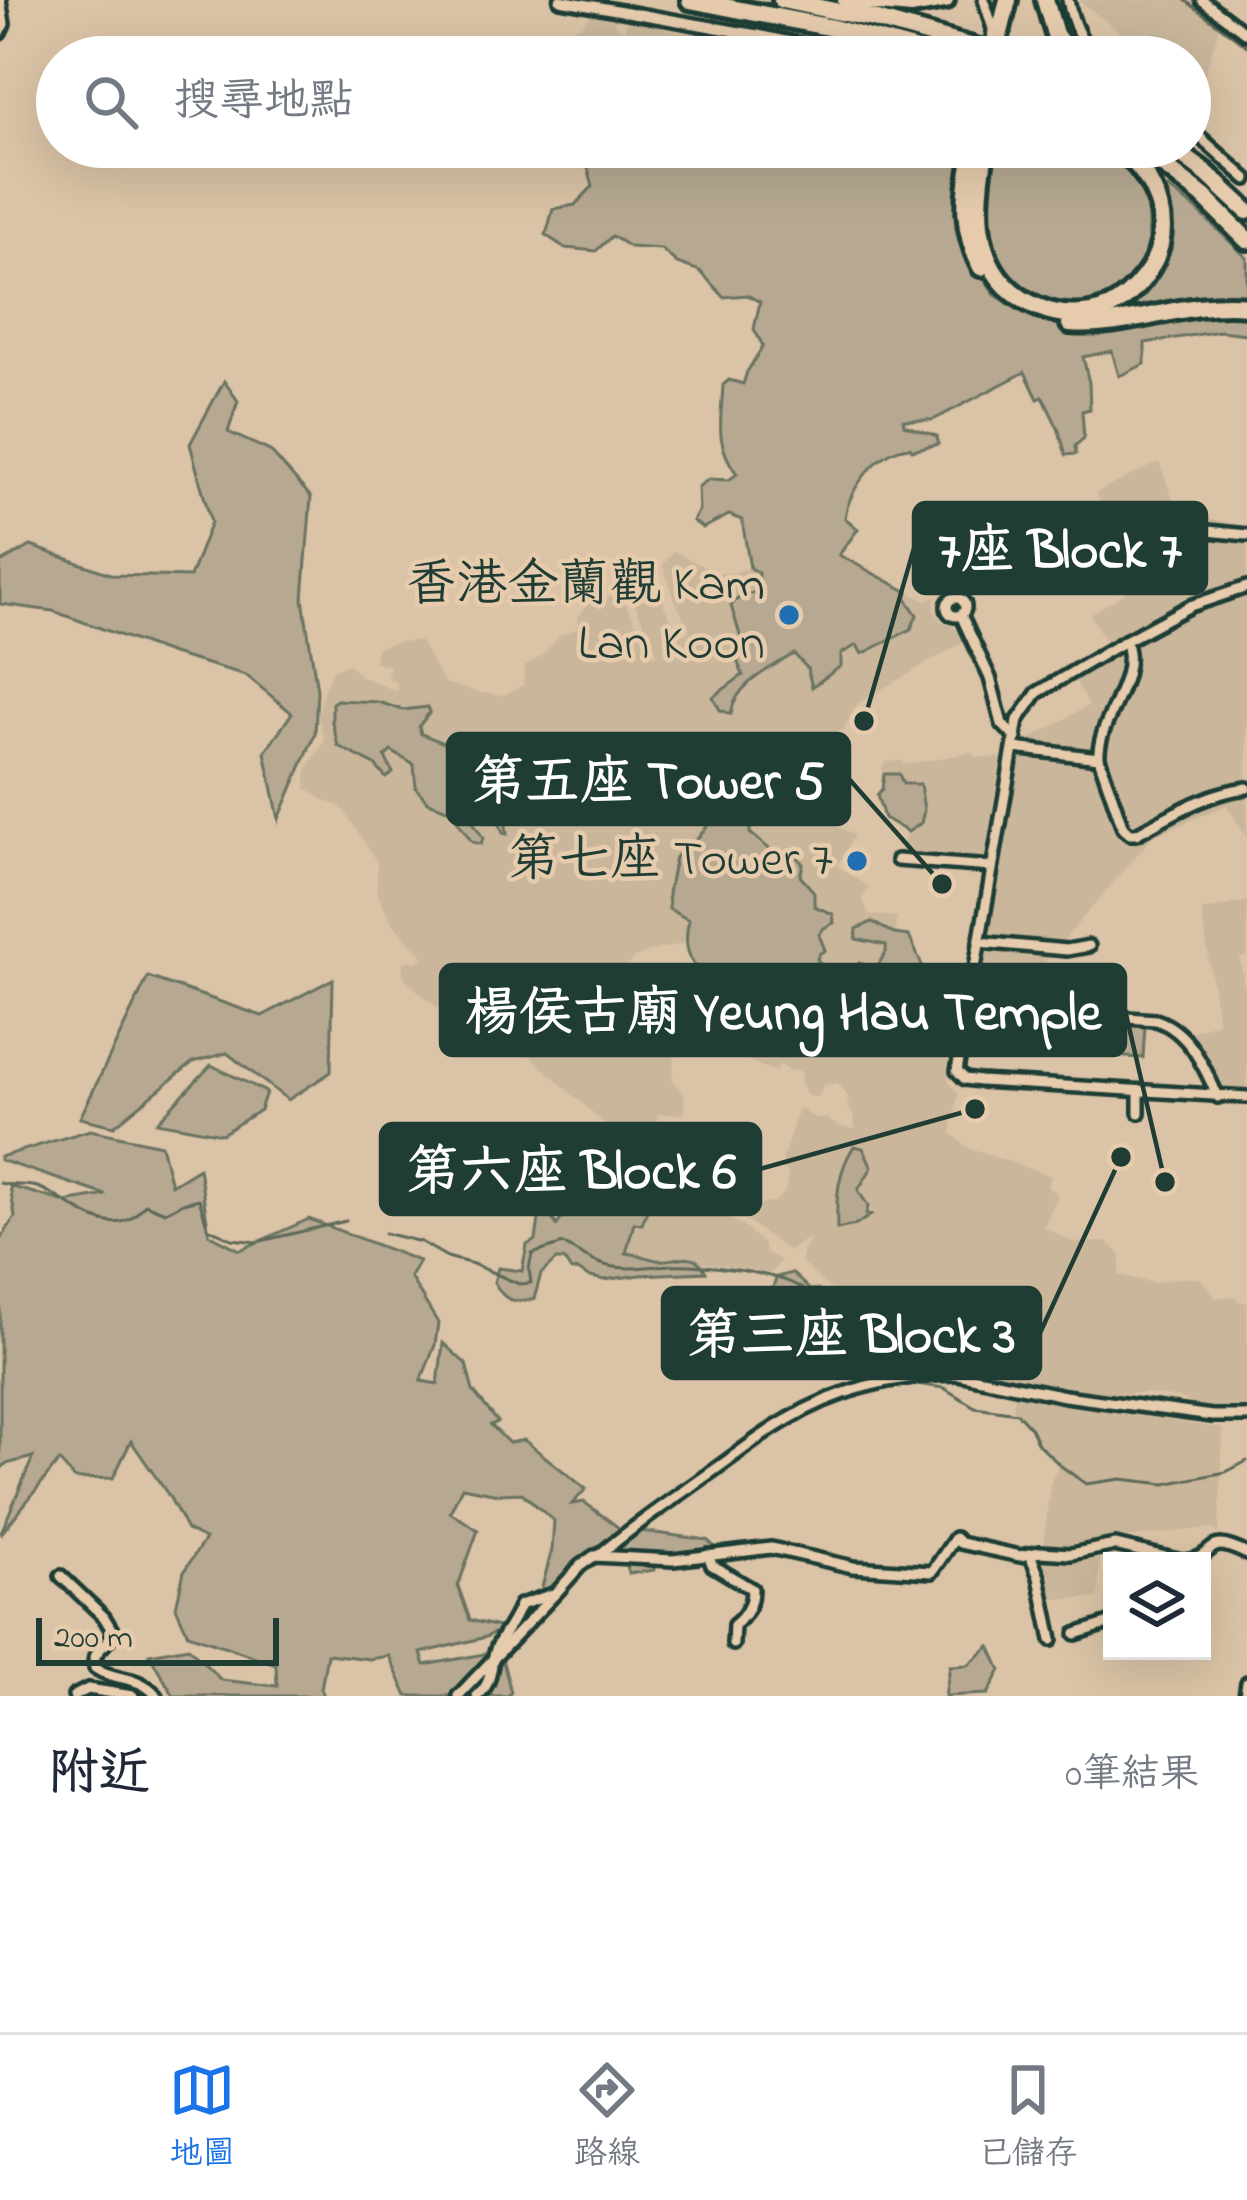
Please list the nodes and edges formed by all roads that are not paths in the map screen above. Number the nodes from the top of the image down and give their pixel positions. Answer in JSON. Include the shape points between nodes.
{"nodes":[{"id":1,"x":0,"y":0,"type":"edge"},
{"id":2,"x":560,"y":0,"type":"edge"},
{"id":3,"x":690,"y":0,"type":"edge"},
{"id":4,"x":782,"y":0,"type":"edge"},
{"id":5,"x":846,"y":0,"type":"edge"},
{"id":6,"x":945,"y":0,"type":"edge"},
{"id":7,"x":984,"y":0,"type":"edge"},
{"id":8,"x":1012,"y":0,"type":"edge"},
{"id":9,"x":1045,"y":0,"type":"edge"},
{"id":10,"x":1068,"y":0,"type":"edge"},
{"id":11,"x":1202,"y":0,"type":"edge"},
{"id":12,"x":0,"y":33,"type":"edge"},
{"id":13,"x":1247,"y":34,"type":"edge"},
{"id":14,"x":767,"y":36,"type":"edge"},
{"id":15,"x":862,"y":36,"type":"edge"},
{"id":16,"x":941,"y":36,"type":"edge"},
{"id":17,"x":993,"y":36,"type":"edge"},
{"id":18,"x":999,"y":36,"type":"edge"},
{"id":19,"x":1008,"y":36,"type":"edge"},
{"id":20,"x":1056,"y":36,"type":"edge"},
{"id":21,"x":1080,"y":36,"type":"edge"},
{"id":22,"x":1211,"y":147,"type":"edge"},
{"id":23,"x":970,"y":168,"type":"edge"},
{"id":24,"x":982,"y":168,"type":"edge"},
{"id":25,"x":1139,"y":168,"type":"edge"},
{"id":26,"x":1167,"y":168,"type":"edge"},
{"id":27,"x":1199,"y":168,"type":"edge"},
{"id":28,"x":1201,"y":168,"type":"edge"},
{"id":29,"x":1206,"y":173,"type":"junction"},
{"id":30,"x":1247,"y":179,"type":"edge"},
{"id":31,"x":1247,"y":211,"type":"edge"},
{"id":32,"x":1247,"y":239,"type":"edge"},
{"id":33,"x":1247,"y":306,"type":"edge"},
{"id":34,"x":1208,"y":531,"type":"dead end"},
{"id":35,"x":1247,"y":535,"type":"edge"},
{"id":36,"x":1247,"y":587,"type":"edge"},
{"id":37,"x":961,"y":614,"type":"dead end"},
{"id":38,"x":1124,"y":641,"type":"junction"},
{"id":39,"x":1014,"y":743,"type":"junction"},
{"id":40,"x":1099,"y":758,"type":"junction"},
{"id":41,"x":1247,"y":788,"type":"edge"},
{"id":42,"x":897,"y":860,"type":"dead end"},
{"id":43,"x":992,"y":867,"type":"junction"},
{"id":44,"x":979,"y":942,"type":"junction"},
{"id":45,"x":1089,"y":946,"type":"dead end"},
{"id":46,"x":967,"y":1007,"type":"junction"},
{"id":47,"x":1139,"y":1092,"type":"junction"},
{"id":48,"x":1218,"y":1097,"type":"junction"},
{"id":49,"x":1247,"y":1097,"type":"edge"},
{"id":50,"x":1139,"y":1113,"type":"dead end"},
{"id":51,"x":890,"y":1348,"type":"dead end"},
{"id":52,"x":956,"y":1374,"type":"junction"},
{"id":53,"x":1247,"y":1416,"type":"edge"},
{"id":54,"x":1145,"y":1552,"type":"edge"},
{"id":55,"x":1204,"y":1552,"type":"edge"},
{"id":56,"x":1030,"y":1554,"type":"junction"},
{"id":57,"x":1247,"y":1554,"type":"edge"},
{"id":58,"x":708,"y":1555,"type":"junction"},
{"id":59,"x":62,"y":1576,"type":"dead end"},
{"id":60,"x":1103,"y":1625,"type":"edge"},
{"id":61,"x":1076,"y":1634,"type":"dead end"},
{"id":62,"x":1052,"y":1640,"type":"dead end"},
{"id":63,"x":733,"y":1644,"type":"dead end"},
{"id":64,"x":1247,"y":1682,"type":"edge"},
{"id":65,"x":111,"y":1684,"type":"edge"},
{"id":66,"x":74,"y":1696,"type":"edge"},
{"id":67,"x":133,"y":1696,"type":"edge"},
{"id":68,"x":157,"y":1696,"type":"edge"},
{"id":69,"x":458,"y":1696,"type":"edge"},
{"id":70,"x":477,"y":1696,"type":"edge"},
{"id":71,"x":1246,"y":1696,"type":"edge"}],
"edges":[{"from":1,"to":12,"type":"street"},
{"from":2,"to":14,"type":"street"},
{"from":3,"to":15,"type":"highway"},
{"from":4,"to":16,"type":"highway","bridge":true},
{"from":5,"to":6,"type":"highway"},
{"from":7,"to":17,"type":"street"},
{"from":8,"to":18,"type":"highway"},
{"from":8,"to":19,"type":"highway"},
{"from":9,"to":20,"type":"highway"},
{"from":10,"to":21,"type":"street"},
{"from":11,"to":13,"type":"street"},
{"from":22,"to":30,"type":"street"},
{"from":23,"to":33,"type":"highway","via":[[967,232],[992,284],[1022,309],[1077,325]]},
{"from":24,"to":25,"type":"highway","via":[[978,214],[991,266],[1026,302],[1067,314],[1119,302],[1150,268],[1162,231],[1159,201]]},
{"from":26,"to":32,"type":"highway"},
{"from":27,"to":29,"type":"highway"},
{"from":28,"to":29,"type":"highway"},
{"from":29,"to":31,"type":"highway"},
{"from":34,"to":35,"type":"street"},
{"from":36,"to":38,"type":"street"},
{"from":37,"to":39,"type":"street"},
{"from":38,"to":39,"type":"street","via":[[1037,693]]},
{"from":38,"to":40,"type":"street","via":[[1129,657]]},
{"from":39,"to":40,"type":"street"},
{"from":39,"to":43,"type":"street"},
{"from":40,"to":41,"type":"street","via":[[1130,834],[1200,799]]},
{"from":42,"to":43,"type":"street"},
{"from":43,"to":44,"type":"street"},
{"from":44,"to":45,"type":"street"},
{"from":44,"to":46,"type":"street"},
{"from":46,"to":47,"type":"street","via":[[957,1071],[964,1079]]},
{"from":46,"to":48,"type":"street","via":[[1156,1019],[1174,1026]]},
{"from":47,"to":48,"type":"street"},
{"from":47,"to":50,"type":"street"},
{"from":48,"to":49,"type":"street"},
{"from":51,"to":52,"type":"street"},
{"from":52,"to":53,"type":"street","via":[[1065,1396]]},
{"from":52,"to":69,"type":"street","via":[[884,1382],[786,1420],[626,1532]]},
{"from":54,"to":56,"type":"street","via":[[1115,1545]]},
{"from":55,"to":57,"type":"street","via":[[1224,1543]]},
{"from":56,"to":58,"type":"street","via":[[955,1538],[932,1572],[853,1568],[770,1548]]},
{"from":56,"to":62,"type":"street"},
{"from":58,"to":63,"type":"street","via":[[752,1589]]},
{"from":58,"to":70,"type":"street","via":[[594,1556],[556,1593],[520,1605],[497,1644],[488,1687]]},
{"from":59,"to":65,"type":"street","via":[[110,1624],[111,1639],[93,1660]]},
{"from":60,"to":61,"type":"street"},
{"from":64,"to":71,"type":"street"},
{"from":65,"to":66,"type":"street"},
{"from":65,"to":67,"type":"street"},
{"from":65,"to":68,"type":"street","via":[[130,1678]]}]}
